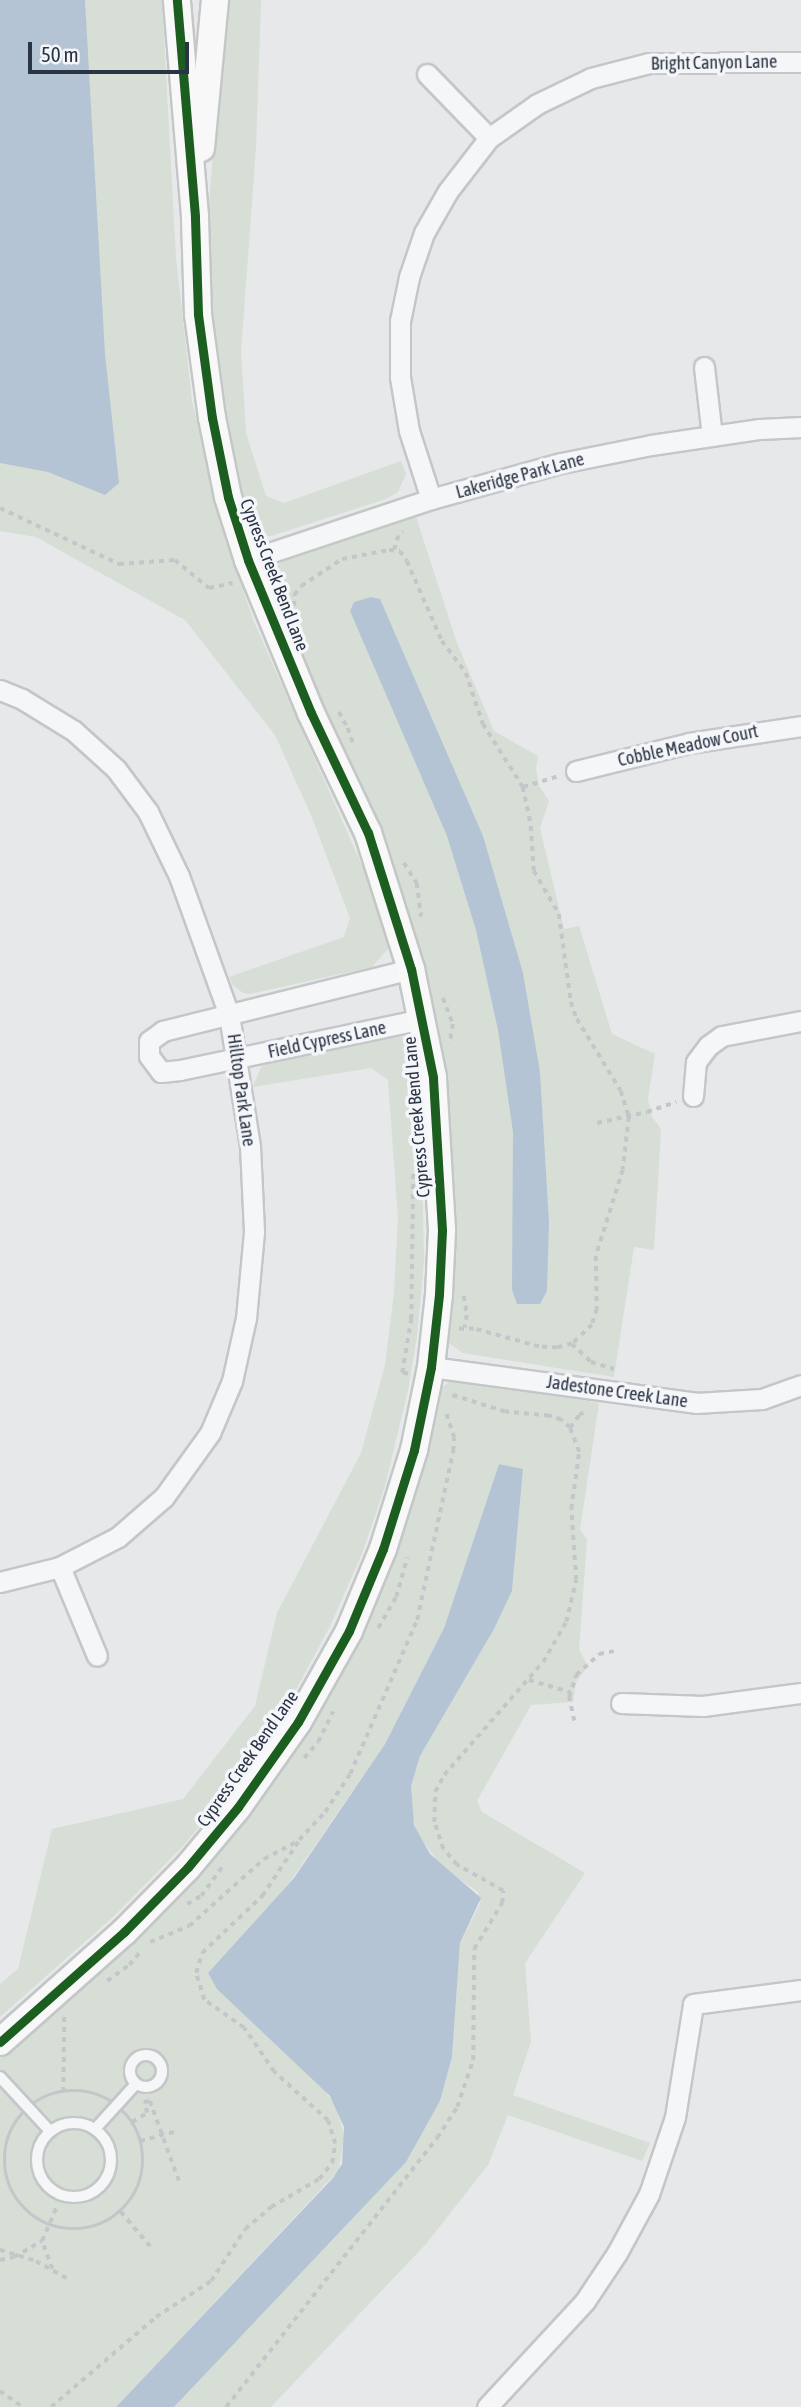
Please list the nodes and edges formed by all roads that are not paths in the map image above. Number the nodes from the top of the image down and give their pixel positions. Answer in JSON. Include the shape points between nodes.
{"nodes":[{"id":1,"x":177,"y":0,"type":"edge"},
{"id":2,"x":215,"y":0,"type":"edge"},
{"id":3,"x":801,"y":62,"type":"edge"},
{"id":4,"x":427,"y":74,"type":"dead end"},
{"id":5,"x":489,"y":138,"type":"junction"},
{"id":6,"x":195,"y":216,"type":"junction"},
{"id":7,"x":704,"y":367,"type":"dead end"},
{"id":8,"x":801,"y":427,"type":"edge"},
{"id":9,"x":712,"y":436,"type":"junction"},
{"id":10,"x":431,"y":499,"type":"junction"},
{"id":11,"x":251,"y":568,"type":"junction"},
{"id":12,"x":0,"y":690,"type":"edge"},
{"id":13,"x":801,"y":726,"type":"edge"},
{"id":14,"x":576,"y":771,"type":"road end"},
{"id":15,"x":411,"y":969,"type":"junction"},
{"id":16,"x":229,"y":1015,"type":"junction"},
{"id":17,"x":423,"y":1019,"type":"junction"},
{"id":18,"x":801,"y":1021,"type":"edge"},
{"id":19,"x":239,"y":1059,"type":"junction"},
{"id":20,"x":693,"y":1096,"type":"road end"},
{"id":21,"x":421,"y":1371,"type":"junction"},
{"id":22,"x":801,"y":1385,"type":"edge"},
{"id":23,"x":60,"y":1567,"type":"junction"},
{"id":24,"x":0,"y":1582,"type":"edge"},
{"id":25,"x":97,"y":1657,"type":"dead end"},
{"id":26,"x":801,"y":1693,"type":"edge"},
{"id":27,"x":621,"y":1703,"type":"dead end"},
{"id":28,"x":801,"y":1990,"type":"edge"},
{"id":29,"x":0,"y":2042,"type":"edge"},
{"id":30,"x":0,"y":2077,"type":"edge"},
{"id":31,"x":135,"y":2084,"type":"dead end"},
{"id":32,"x":95,"y":2129,"type":"junction"},
{"id":33,"x":50,"y":2131,"type":"junction"},
{"id":34,"x":487,"y":2407,"type":"edge"}],
"edges":[{"from":1,"to":6,"type":"street","name":"Cypress Creek Bend Lane"},
{"from":2,"to":6,"type":"street","name":"Cypress Creek Bend Lane"},
{"from":3,"to":5,"type":"street","name":"Bright Canyon Lane","via":[[649,63],[591,78],[537,104]]},
{"from":4,"to":5,"type":"street"},
{"from":5,"to":10,"type":"street","name":"Bright Canyon Lane","via":[[448,191],[424,233],[400,321],[400,377],[409,431]]},
{"from":6,"to":11,"type":"street","name":"Cypress Creek Bend Lane","via":[[198,314],[212,418],[228,497]]},
{"from":7,"to":9,"type":"street"},
{"from":8,"to":9,"type":"street","name":"Lakeridge Park Lane"},
{"from":9,"to":10,"type":"street","name":"Lakeridge Park Lane","via":[[561,463]]},
{"from":10,"to":11,"type":"street","name":"Lakeridge Park Lane"},
{"from":11,"to":15,"type":"street","name":"Cypress Creek Bend Lane","via":[[311,713],[368,833]]},
{"from":12,"to":16,"type":"street","name":"Hilltop Park Lane","via":[[74,731],[116,769],[148,812],[179,876]]},
{"from":13,"to":14,"type":"street","name":"Cobble Meadow Court","via":[[689,743]]},
{"from":15,"to":16,"type":"street","name":"Field Cypress Lane"},
{"from":15,"to":17,"type":"street","name":"Cypress Creek Bend Lane"},
{"from":16,"to":19,"type":"street","name":"Hilltop Park Lane"},
{"from":16,"to":19,"type":"street","name":"Field Cypress Lane","via":[[163,1031],[149,1041],[149,1056],[161,1072]]},
{"from":17,"to":19,"type":"street","name":"Field Cypress Lane"},
{"from":17,"to":21,"type":"street","name":"Cypress Creek Bend Lane","via":[[433,1077],[442,1230]]},
{"from":18,"to":20,"type":"street","via":[[722,1036],[696,1062]]},
{"from":19,"to":23,"type":"street","name":"Hilltop Park Lane","via":[[254,1231],[246,1318],[232,1381],[210,1433],[164,1497],[118,1537]]},
{"from":21,"to":22,"type":"street","name":"Jadestone Creek Lane","via":[[696,1403],[762,1399]]},
{"from":21,"to":29,"type":"street","name":"Cypress Creek Bend Lane","via":[[414,1450],[383,1549],[349,1631],[298,1722],[238,1807],[188,1867],[124,1933]]},
{"from":23,"to":24,"type":"street","name":"Hilltop Park Lane"},
{"from":23,"to":25,"type":"street"},
{"from":26,"to":27,"type":"street","via":[[703,1706]]},
{"from":28,"to":34,"type":"street","via":[[693,2004],[675,2117],[649,2194],[585,2301]]},
{"from":30,"to":33,"type":"lane"},
{"from":31,"to":32,"type":"lane"},
{"from":32,"to":33,"type":"lane","via":[[71,2122]]},
{"from":32,"to":33,"type":"lane","via":[[107,2144],[110,2165],[101,2186],[79,2198],[56,2193],[38,2174],[37,2151]]}]}
